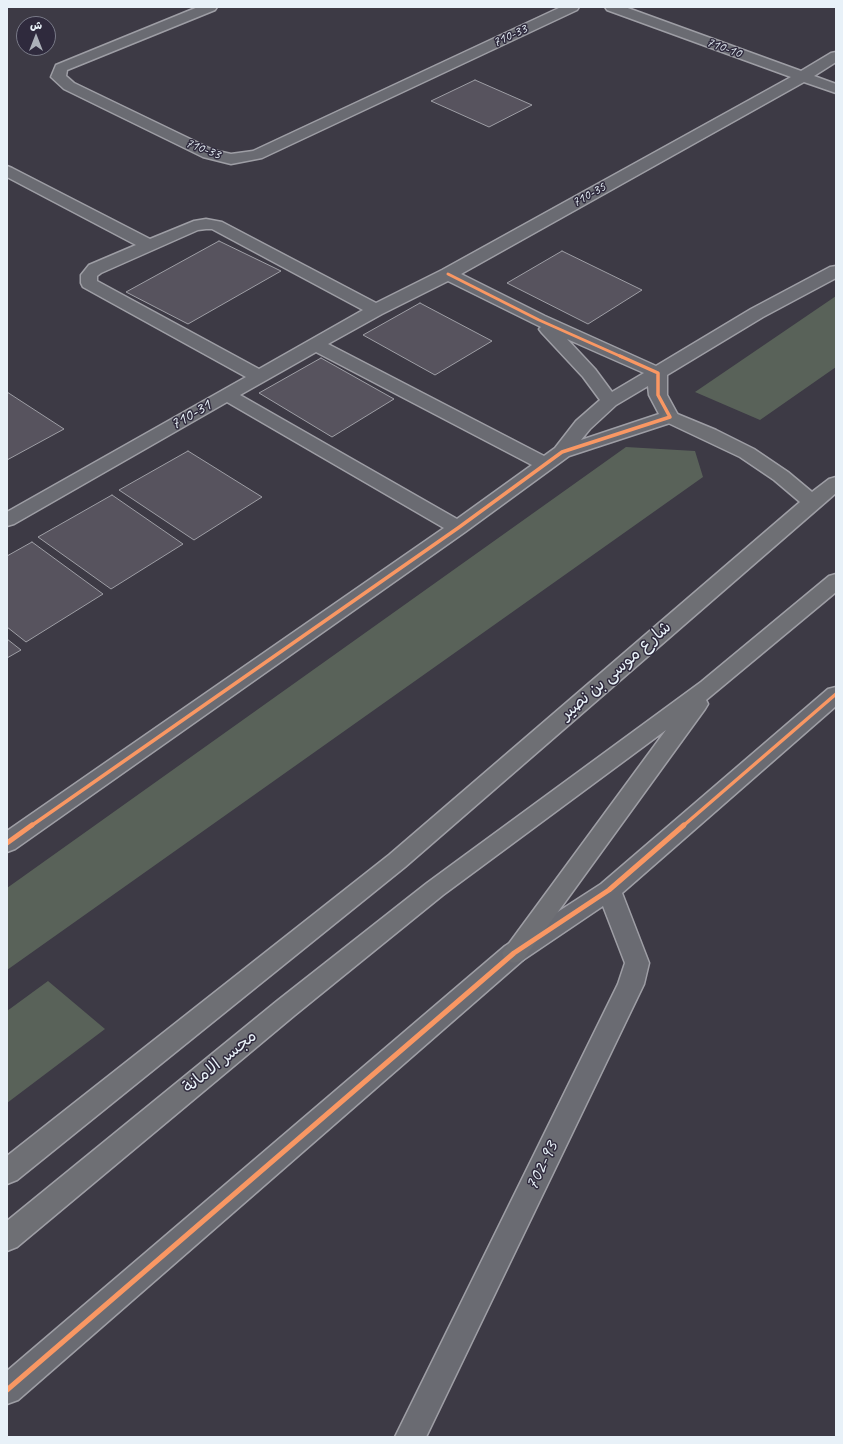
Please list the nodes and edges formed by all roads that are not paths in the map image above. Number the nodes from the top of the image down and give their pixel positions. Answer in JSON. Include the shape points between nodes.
{"nodes":[{"id":1,"x":210,"y":7,"type":"edge"},
{"id":2,"x":572,"y":7,"type":"edge"},
{"id":3,"x":612,"y":7,"type":"edge"},
{"id":4,"x":836,"y":56,"type":"edge"},
{"id":5,"x":802,"y":77,"type":"junction"},
{"id":6,"x":836,"y":89,"type":"edge"},
{"id":7,"x":7,"y":171,"type":"edge"},
{"id":8,"x":149,"y":245,"type":"junction"},
{"id":9,"x":836,"y":271,"type":"edge"},
{"id":10,"x":448,"y":274,"type":"junction"},
{"id":11,"x":376,"y":310,"type":"junction"},
{"id":12,"x":539,"y":320,"type":"junction"},
{"id":13,"x":316,"y":345,"type":"junction"},
{"id":14,"x":658,"y":373,"type":"junction"},
{"id":15,"x":260,"y":377,"type":"junction"},
{"id":16,"x":227,"y":395,"type":"junction"},
{"id":17,"x":610,"y":401,"type":"junction"},
{"id":18,"x":670,"y":417,"type":"junction"},
{"id":19,"x":562,"y":452,"type":"junction"},
{"id":20,"x":545,"y":464,"type":"junction"},
{"id":21,"x":836,"y":483,"type":"edge"},
{"id":22,"x":812,"y":502,"type":"junction"},
{"id":23,"x":7,"y":520,"type":"edge"},
{"id":24,"x":458,"y":528,"type":"junction"},
{"id":25,"x":836,"y":581,"type":"edge"},
{"id":26,"x":709,"y":688,"type":"junction"},
{"id":27,"x":836,"y":694,"type":"edge"},
{"id":28,"x":7,"y":843,"type":"edge"},
{"id":29,"x":609,"y":890,"type":"junction"},
{"id":30,"x":514,"y":953,"type":"junction"},
{"id":31,"x":7,"y":1172,"type":"edge"},
{"id":32,"x":7,"y":1238,"type":"edge"},
{"id":33,"x":7,"y":1390,"type":"edge"},
{"id":34,"x":410,"y":1437,"type":"edge"}],
"edges":[{"from":1,"to":2,"type":"street","name":"710-33","via":[[61,68],[58,77],[69,86],[208,154],[231,159],[257,155]]},
{"from":3,"to":5,"type":"street","name":"710-10"},
{"from":4,"to":5,"type":"street","name":"710-35"},
{"from":5,"to":6,"type":"street","name":"710-10"},
{"from":5,"to":10,"type":"street","name":"710-35"},
{"from":7,"to":8,"type":"street"},
{"from":8,"to":11,"type":"street","via":[[194,226],[216,225]]},
{"from":8,"to":15,"type":"street","via":[[95,269],[89,276],[89,283]]},
{"from":9,"to":14,"type":"street","via":[[757,313]]},
{"from":10,"to":11,"type":"street","name":"710-35"},
{"from":10,"to":12,"type":"street"},
{"from":11,"to":13,"type":"street","name":"710-31"},
{"from":12,"to":14,"type":"street"},
{"from":12,"to":17,"type":"street","via":[[589,373]]},
{"from":13,"to":15,"type":"street","name":"710-31"},
{"from":13,"to":20,"type":"street"},
{"from":14,"to":17,"type":"street"},
{"from":14,"to":18,"type":"street","via":[[658,395]]},
{"from":15,"to":16,"type":"street","name":"710-31"},
{"from":16,"to":23,"type":"street","name":"710-31"},
{"from":16,"to":24,"type":"street"},
{"from":17,"to":19,"type":"street","via":[[583,425]]},
{"from":18,"to":19,"type":"street"},
{"from":18,"to":22,"type":"main road","via":[[747,453],[782,476]]},
{"from":19,"to":20,"type":"street"},
{"from":20,"to":24,"type":"street"},
{"from":21,"to":22,"type":"main road","name":"شارع موسى بن نصير"},
{"from":22,"to":31,"type":"main road","name":"شارع موسى بن نصير","via":[[397,861]]},
{"from":24,"to":28,"type":"street"},
{"from":25,"to":26,"type":"main road"},
{"from":26,"to":30,"type":"main road"},
{"from":26,"to":32,"type":"main road","name":"مجسر الامانة","via":[[435,889]]},
{"from":27,"to":29,"type":"street"},
{"from":29,"to":30,"type":"street"},
{"from":29,"to":34,"type":"street","name":"702-93","via":[[637,962],[631,984]]},
{"from":30,"to":33,"type":"street"}]}
